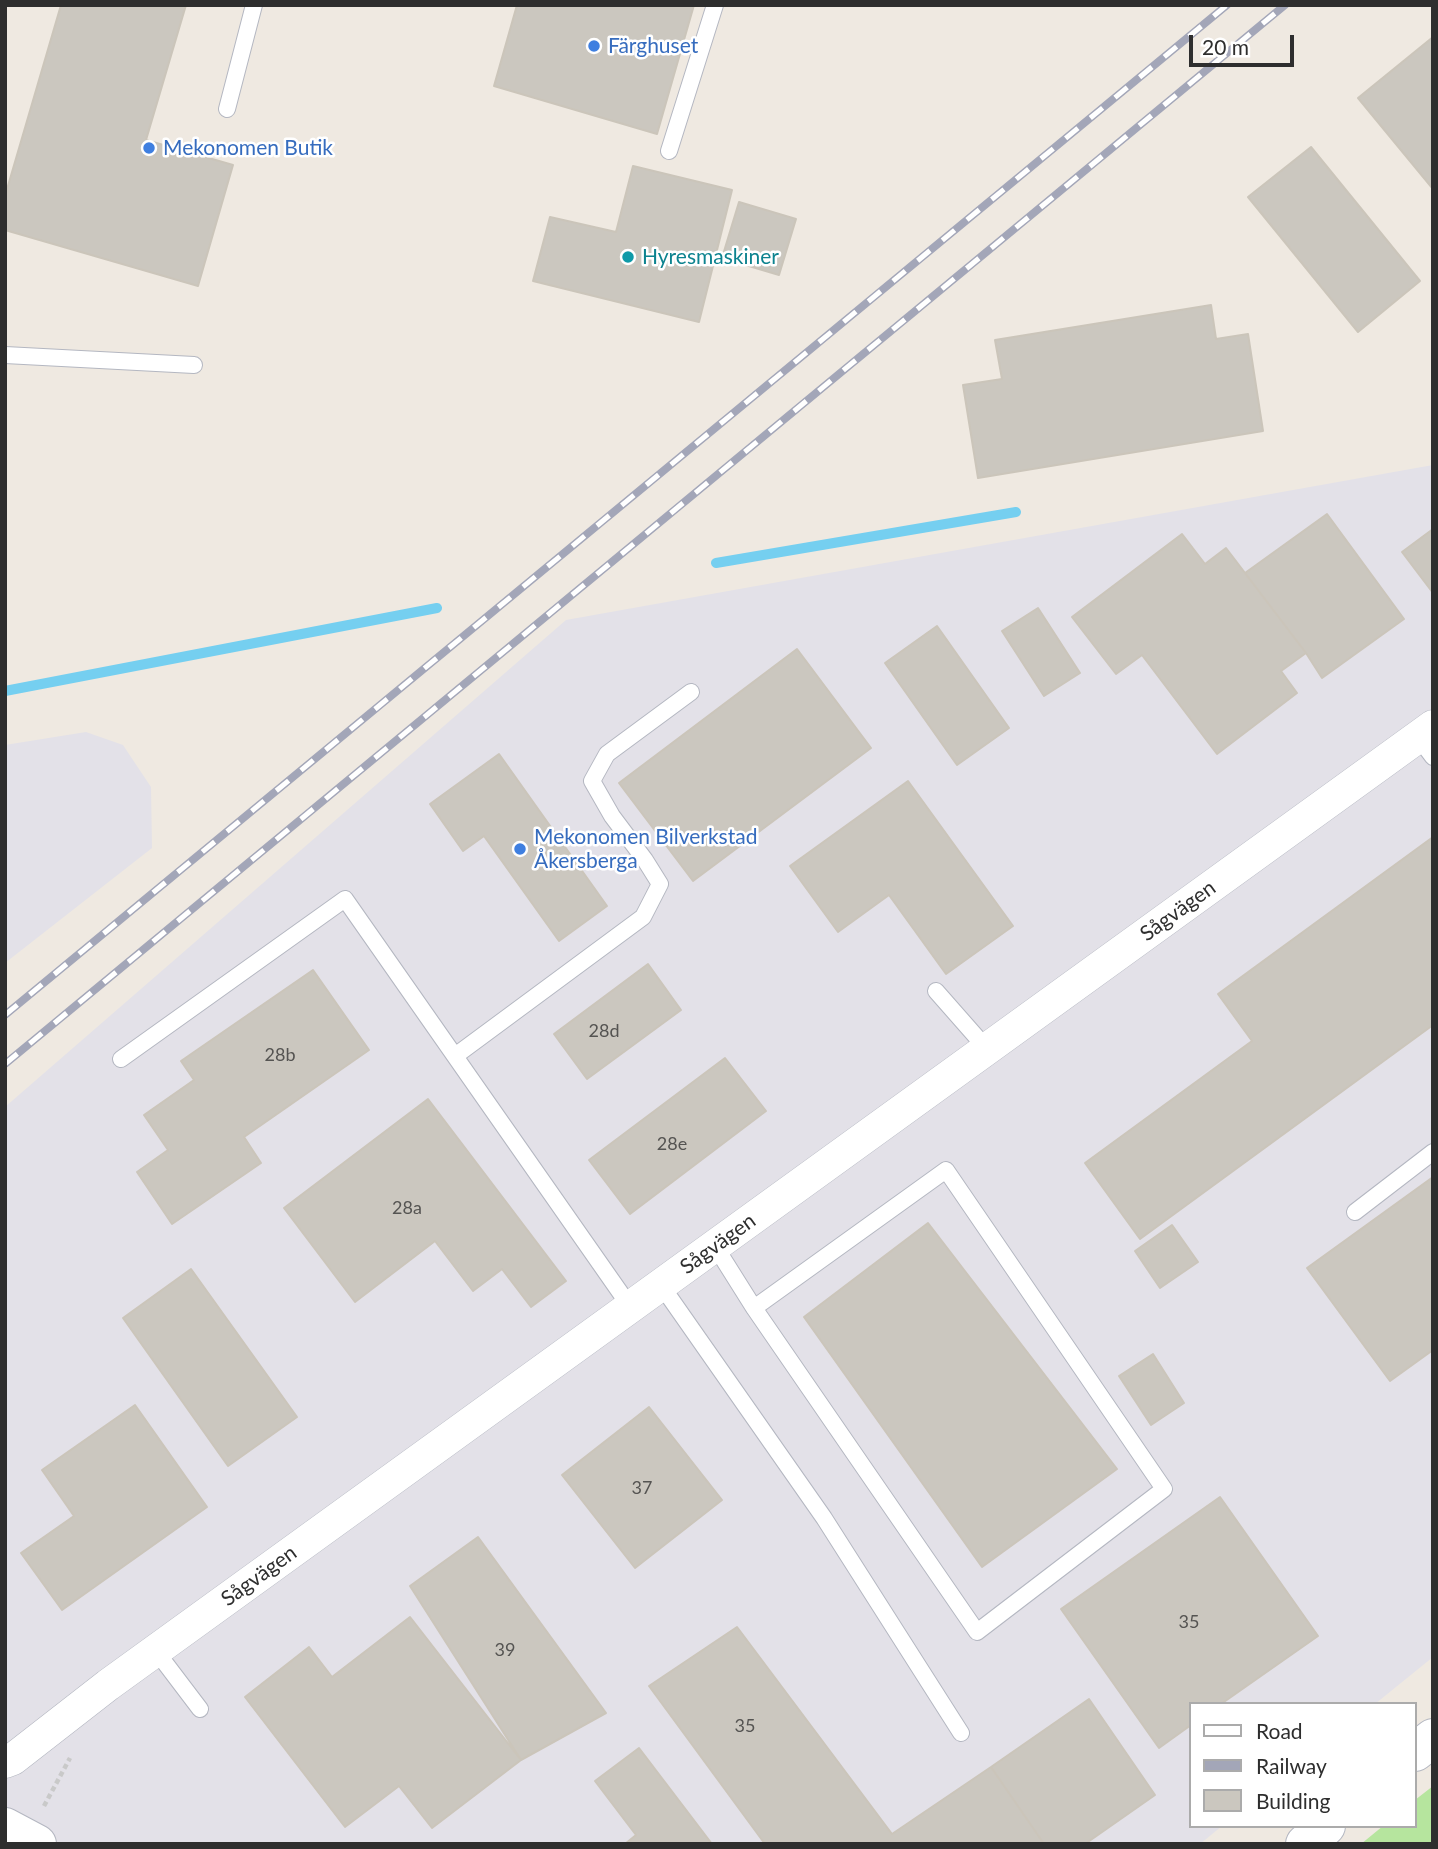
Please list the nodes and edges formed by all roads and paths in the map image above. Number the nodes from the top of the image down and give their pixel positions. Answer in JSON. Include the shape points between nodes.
{"nodes":[{"id":1,"x":254,"y":5,"type":"edge"},
{"id":2,"x":715,"y":5,"type":"edge"},
{"id":3,"x":227,"y":109,"type":"dead end"},
{"id":4,"x":668,"y":151,"type":"dead end"},
{"id":5,"x":5,"y":355,"type":"edge"},
{"id":6,"x":194,"y":365,"type":"dead end"},
{"id":7,"x":691,"y":692,"type":"dead end"},
{"id":8,"x":1428,"y":740,"type":"edge"},
{"id":9,"x":936,"y":991,"type":"dead end"},
{"id":10,"x":987,"y":1049,"type":"junction"},
{"id":11,"x":454,"y":1056,"type":"junction"},
{"id":12,"x":121,"y":1059,"type":"dead end"},
{"id":13,"x":1433,"y":1152,"type":"edge"},
{"id":14,"x":1355,"y":1212,"type":"dead end"},
{"id":15,"x":715,"y":1246,"type":"junction"},
{"id":16,"x":660,"y":1285,"type":"junction"},
{"id":17,"x":631,"y":1308,"type":"junction"},
{"id":18,"x":754,"y":1308,"type":"junction"},
{"id":19,"x":156,"y":1651,"type":"junction"},
{"id":20,"x":200,"y":1709,"type":"dead end"},
{"id":21,"x":961,"y":1733,"type":"dead end"},
{"id":22,"x":1433,"y":1738,"type":"edge"},
{"id":23,"x":1417,"y":1750,"type":"edge"},
{"id":24,"x":5,"y":1762,"type":"edge"},
{"id":25,"x":5,"y":1827,"type":"edge"},
{"id":26,"x":1324,"y":1828,"type":"edge"},
{"id":27,"x":37,"y":1844,"type":"edge"},
{"id":28,"x":1305,"y":1844,"type":"edge"}],
"edges":[{"from":1,"to":3,"type":"lane"},
{"from":2,"to":4,"type":"lane"},
{"from":5,"to":6,"type":"lane"},
{"from":7,"to":11,"type":"lane","via":[[607,754],[592,780],[611,816],[660,884],[643,917]]},
{"from":8,"to":10,"type":"street","name":"Sågvägen"},
{"from":9,"to":10,"type":"lane"},
{"from":10,"to":15,"type":"street","name":"Sågvägen"},
{"from":11,"to":12,"type":"lane","via":[[345,899]]},
{"from":11,"to":17,"type":"lane"},
{"from":13,"to":14,"type":"lane"},
{"from":15,"to":16,"type":"street","name":"Sågvägen"},
{"from":15,"to":18,"type":"lane"},
{"from":16,"to":17,"type":"street","name":"Sågvägen"},
{"from":16,"to":21,"type":"lane","via":[[824,1518]]},
{"from":17,"to":19,"type":"street","name":"Sågvägen"},
{"from":18,"to":18,"type":"lane","via":[[946,1170],[1164,1489],[977,1632]]},
{"from":19,"to":20,"type":"lane"},
{"from":19,"to":24,"type":"street","name":"Sågvägen"},
{"from":22,"to":23,"type":"street"},
{"from":25,"to":27,"type":"street"},
{"from":26,"to":28,"type":"street"}]}
